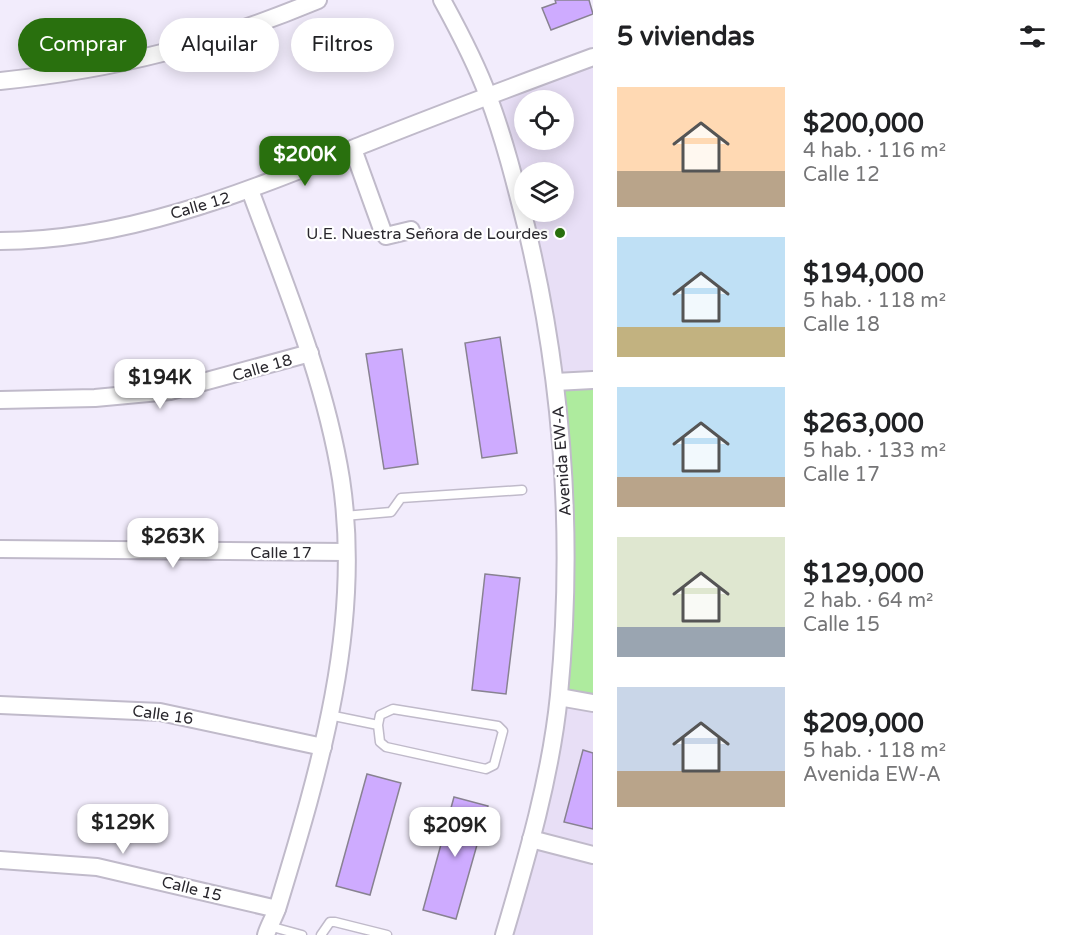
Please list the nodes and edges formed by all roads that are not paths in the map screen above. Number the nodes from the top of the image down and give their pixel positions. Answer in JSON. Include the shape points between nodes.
{"nodes":[{"id":1,"x":318,"y":0,"type":"edge"},
{"id":2,"x":442,"y":0,"type":"edge"},
{"id":3,"x":593,"y":57,"type":"edge"},
{"id":4,"x":0,"y":81,"type":"edge"},
{"id":5,"x":488,"y":95,"type":"junction"},
{"id":6,"x":352,"y":149,"type":"junction"},
{"id":7,"x":250,"y":190,"type":"junction"},
{"id":8,"x":411,"y":230,"type":"dead end"},
{"id":9,"x":0,"y":241,"type":"edge"},
{"id":10,"x":310,"y":354,"type":"junction"},
{"id":11,"x":593,"y":380,"type":"edge"},
{"id":12,"x":555,"y":381,"type":"junction"},
{"id":13,"x":0,"y":400,"type":"edge"},
{"id":14,"x":522,"y":490,"type":"dead end"},
{"id":15,"x":344,"y":516,"type":"junction"},
{"id":16,"x":0,"y":549,"type":"edge"},
{"id":17,"x":346,"y":552,"type":"junction"},
{"id":18,"x":559,"y":697,"type":"junction"},
{"id":19,"x":593,"y":703,"type":"edge"},
{"id":20,"x":0,"y":705,"type":"edge"},
{"id":21,"x":329,"y":715,"type":"junction"},
{"id":22,"x":378,"y":725,"type":"junction"},
{"id":23,"x":323,"y":747,"type":"junction"},
{"id":24,"x":531,"y":839,"type":"junction"},
{"id":25,"x":593,"y":855,"type":"edge"},
{"id":26,"x":0,"y":860,"type":"edge"},
{"id":27,"x":277,"y":909,"type":"junction"},
{"id":28,"x":267,"y":930,"type":"edge"},
{"id":29,"x":302,"y":935,"type":"edge"},
{"id":30,"x":321,"y":935,"type":"edge"},
{"id":31,"x":387,"y":935,"type":"edge"},
{"id":32,"x":504,"y":935,"type":"edge"}],
"edges":[{"from":1,"to":4,"type":"street","via":[[220,38],[167,53],[109,67]]},
{"from":2,"to":5,"type":"street","name":"Avenida EW-A"},
{"from":3,"to":5,"type":"street","name":"Calle 12"},
{"from":5,"to":6,"type":"street","name":"Calle 12"},
{"from":5,"to":12,"type":"street","name":"Avenida EW-A","via":[[533,255]]},
{"from":6,"to":7,"type":"street","name":"Calle 12"},
{"from":6,"to":8,"type":"street","via":[[383,232],[392,236]]},
{"from":7,"to":9,"type":"street","name":"Calle 12","via":[[91,233]]},
{"from":7,"to":10,"type":"street"},
{"from":10,"to":13,"type":"street","name":"Calle 18","via":[[160,392]]},
{"from":10,"to":15,"type":"street","via":[[341,479]]},
{"from":11,"to":12,"type":"street"},
{"from":12,"to":18,"type":"street","name":"Avenida EW-A","via":[[565,516]]},
{"from":14,"to":15,"type":"lane","via":[[401,498],[391,512]]},
{"from":15,"to":17,"type":"street"},
{"from":16,"to":17,"type":"street","name":"Calle 17"},
{"from":17,"to":21,"type":"street","via":[[344,629]]},
{"from":18,"to":19,"type":"street"},
{"from":18,"to":24,"type":"street","name":"Avenida EW-A"},
{"from":20,"to":23,"type":"street","name":"Calle 16","via":[[160,711]]},
{"from":21,"to":22,"type":"lane"},
{"from":21,"to":23,"type":"street"},
{"from":22,"to":22,"type":"lane","via":[[380,714],[393,709],[498,726],[503,731],[494,765],[486,769],[386,747],[380,742]]},
{"from":23,"to":27,"type":"street"},
{"from":24,"to":25,"type":"street"},
{"from":24,"to":32,"type":"street","name":"Avenida EW-A"},
{"from":26,"to":27,"type":"street","name":"Calle 15","via":[[97,867]]},
{"from":27,"to":28,"type":"street"},
{"from":28,"to":29,"type":"lane"},
{"from":30,"to":31,"type":"lane","via":[[330,922],[335,922]]}]}
